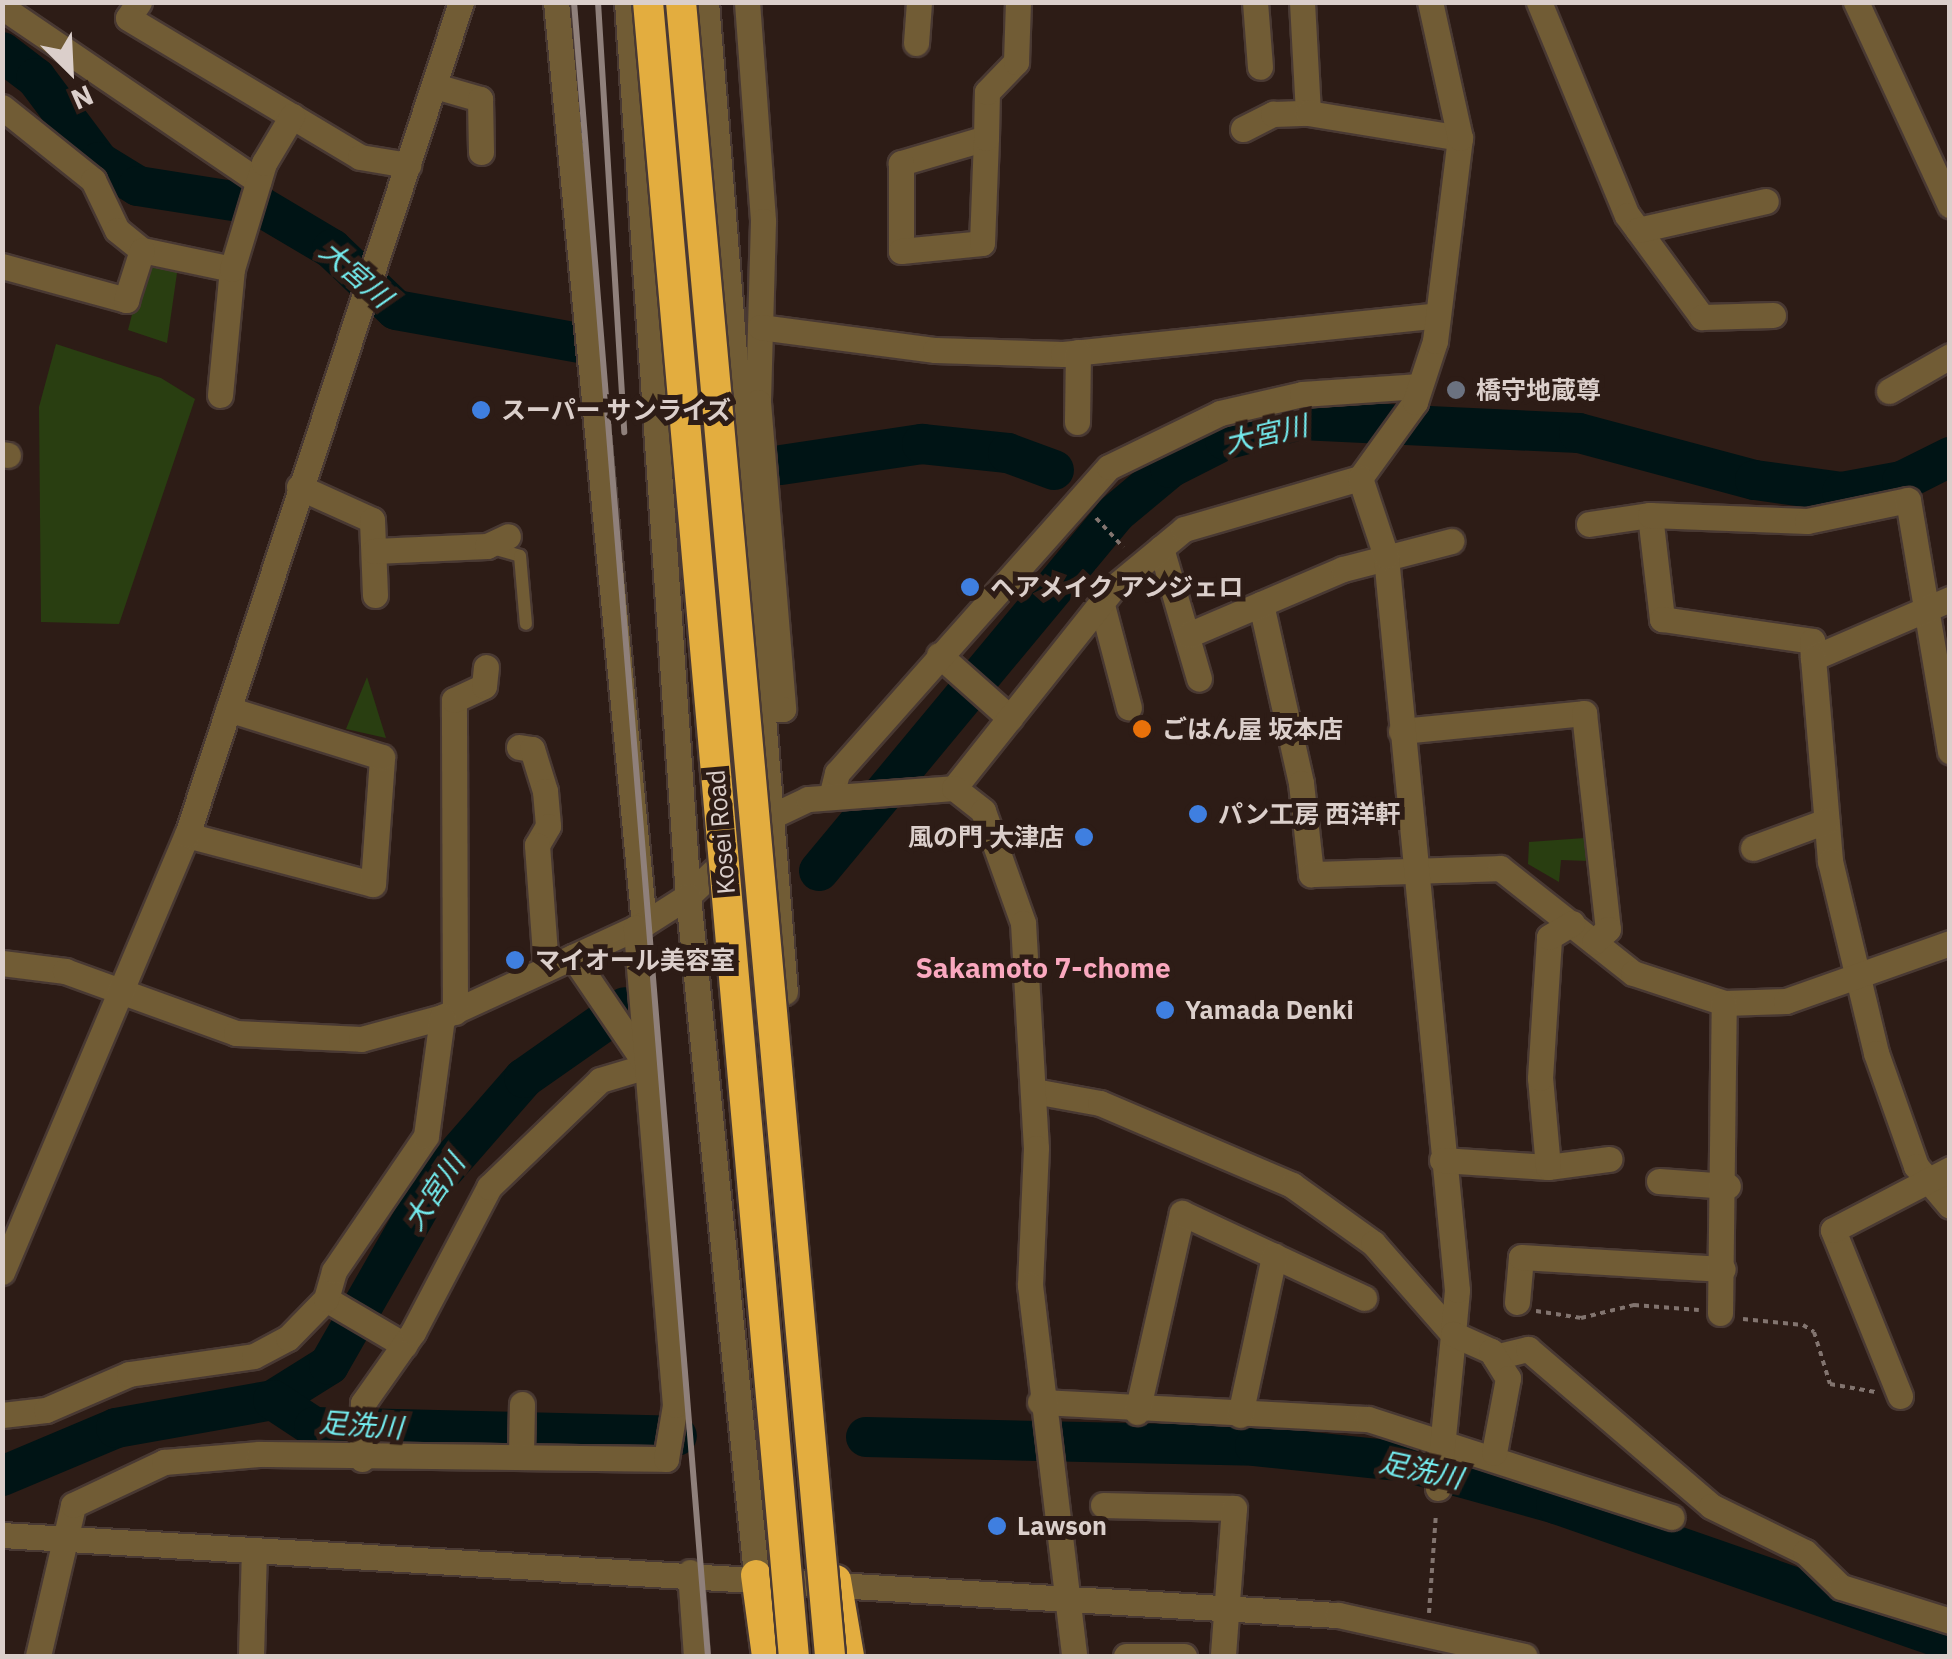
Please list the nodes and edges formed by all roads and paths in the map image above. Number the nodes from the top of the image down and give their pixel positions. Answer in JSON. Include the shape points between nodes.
{"nodes":[{"id":1,"x":139,"y":2,"type":"edge"},
{"id":2,"x":461,"y":2,"type":"edge"},
{"id":3,"x":556,"y":2,"type":"edge"},
{"id":4,"x":627,"y":2,"type":"edge"},
{"id":5,"x":648,"y":2,"type":"edge"},
{"id":6,"x":681,"y":2,"type":"edge"},
{"id":7,"x":918,"y":2,"type":"edge"},
{"id":8,"x":1018,"y":2,"type":"edge"},
{"id":9,"x":1255,"y":2,"type":"edge"},
{"id":10,"x":1302,"y":2,"type":"edge"},
{"id":11,"x":1539,"y":2,"type":"edge"},
{"id":12,"x":1856,"y":2,"type":"edge"},
{"id":13,"x":1435,"y":4,"type":"edge"},
{"id":14,"x":2,"y":7,"type":"edge"},
{"id":15,"x":747,"y":10,"type":"edge"},
{"id":16,"x":706,"y":12,"type":"edge"},
{"id":17,"x":916,"y":43,"type":"dead end"},
{"id":18,"x":1260,"y":67,"type":"dead end"},
{"id":19,"x":435,"y":86,"type":"junction"},
{"id":20,"x":2,"y":108,"type":"edge"},
{"id":21,"x":1308,"y":113,"type":"junction"},
{"id":22,"x":292,"y":116,"type":"junction"},
{"id":23,"x":1244,"y":129,"type":"dead end"},
{"id":24,"x":986,"y":138,"type":"junction"},
{"id":25,"x":1460,"y":138,"type":"junction"},
{"id":26,"x":481,"y":152,"type":"dead end"},
{"id":27,"x":408,"y":165,"type":"junction"},
{"id":28,"x":258,"y":181,"type":"junction"},
{"id":29,"x":1766,"y":201,"type":"dead end"},
{"id":30,"x":1950,"y":205,"type":"edge"},
{"id":31,"x":1638,"y":230,"type":"junction"},
{"id":32,"x":142,"y":250,"type":"junction"},
{"id":33,"x":2,"y":266,"type":"edge"},
{"id":34,"x":232,"y":269,"type":"junction"},
{"id":35,"x":1438,"y":315,"type":"junction"},
{"id":36,"x":1773,"y":315,"type":"dead end"},
{"id":37,"x":760,"y":327,"type":"junction"},
{"id":38,"x":1078,"y":352,"type":"junction"},
{"id":39,"x":1950,"y":356,"type":"edge"},
{"id":40,"x":1889,"y":392,"type":"dead end"},
{"id":41,"x":1417,"y":394,"type":"junction"},
{"id":42,"x":220,"y":395,"type":"dead end"},
{"id":43,"x":748,"y":402,"type":"junction"},
{"id":44,"x":1077,"y":422,"type":"dead end"},
{"id":45,"x":1360,"y":478,"type":"junction"},
{"id":46,"x":299,"y":487,"type":"junction"},
{"id":47,"x":1092,"y":514,"type":"dead end"},
{"id":48,"x":1650,"y":515,"type":"junction"},
{"id":49,"x":1589,"y":524,"type":"dead end"},
{"id":50,"x":1451,"y":540,"type":"dead end"},
{"id":51,"x":497,"y":541,"type":"joint"},
{"id":52,"x":1160,"y":548,"type":"junction"},
{"id":53,"x":374,"y":552,"type":"junction"},
{"id":54,"x":1127,"y":552,"type":"dead end"},
{"id":55,"x":1386,"y":556,"type":"junction"},
{"id":56,"x":376,"y":595,"type":"dead end"},
{"id":57,"x":1940,"y":603,"type":"edge"},
{"id":58,"x":1261,"y":604,"type":"junction"},
{"id":59,"x":1102,"y":605,"type":"junction"},
{"id":60,"x":526,"y":624,"type":"dead end"},
{"id":61,"x":1188,"y":635,"type":"junction"},
{"id":62,"x":940,"y":656,"type":"junction"},
{"id":63,"x":1813,"y":658,"type":"junction"},
{"id":64,"x":486,"y":667,"type":"dead end"},
{"id":65,"x":1199,"y":679,"type":"dead end"},
{"id":66,"x":228,"y":708,"type":"junction"},
{"id":67,"x":1129,"y":708,"type":"dead end"},
{"id":68,"x":1010,"y":718,"type":"junction"},
{"id":69,"x":1401,"y":731,"type":"junction"},
{"id":70,"x":519,"y":747,"type":"dead end"},
{"id":71,"x":1949,"y":747,"type":"edge"},
{"id":72,"x":946,"y":788,"type":"junction"},
{"id":73,"x":832,"y":797,"type":"junction"},
{"id":74,"x":770,"y":817,"type":"junction"},
{"id":75,"x":1826,"y":821,"type":"junction"},
{"id":76,"x":188,"y":835,"type":"junction"},
{"id":77,"x":1753,"y":848,"type":"dead end"},
{"id":78,"x":1414,"y":868,"type":"junction"},
{"id":79,"x":688,"y":896,"type":"junction"},
{"id":80,"x":1572,"y":923,"type":"junction"},
{"id":81,"x":640,"y":926,"type":"junction"},
{"id":82,"x":1594,"y":942,"type":"junction"},
{"id":83,"x":1950,"y":943,"type":"edge"},
{"id":84,"x":573,"y":957,"type":"junction"},
{"id":85,"x":2,"y":964,"type":"edge"},
{"id":86,"x":546,"y":970,"type":"junction"},
{"id":87,"x":1863,"y":977,"type":"junction"},
{"id":88,"x":126,"y":992,"type":"junction"},
{"id":89,"x":1724,"y":1003,"type":"junction"},
{"id":90,"x":449,"y":1014,"type":"junction"},
{"id":91,"x":640,"y":1059,"type":"junction"},
{"id":92,"x":1034,"y":1091,"type":"junction"},
{"id":93,"x":1609,"y":1159,"type":"dead end"},
{"id":94,"x":1442,"y":1160,"type":"junction"},
{"id":95,"x":1548,"y":1167,"type":"junction"},
{"id":96,"x":1940,"y":1174,"type":"edge"},
{"id":97,"x":1659,"y":1181,"type":"dead end"},
{"id":98,"x":1728,"y":1186,"type":"junction"},
{"id":99,"x":1950,"y":1206,"type":"edge"},
{"id":100,"x":1274,"y":1256,"type":"junction"},
{"id":101,"x":1723,"y":1268,"type":"junction"},
{"id":102,"x":2,"y":1272,"type":"edge"},
{"id":103,"x":1364,"y":1298,"type":"dead end"},
{"id":104,"x":327,"y":1300,"type":"junction"},
{"id":105,"x":1517,"y":1302,"type":"dead end"},
{"id":106,"x":1720,"y":1313,"type":"dead end"},
{"id":107,"x":1453,"y":1334,"type":"junction"},
{"id":108,"x":403,"y":1345,"type":"junction"},
{"id":109,"x":1495,"y":1358,"type":"junction"},
{"id":110,"x":1900,"y":1396,"type":"dead end"},
{"id":111,"x":522,"y":1404,"type":"dead end"},
{"id":112,"x":1040,"y":1406,"type":"junction"},
{"id":113,"x":1136,"y":1412,"type":"junction"},
{"id":114,"x":2,"y":1416,"type":"edge"},
{"id":115,"x":1240,"y":1416,"type":"junction"},
{"id":116,"x":1444,"y":1448,"type":"junction"},
{"id":117,"x":1494,"y":1452,"type":"junction"},
{"id":118,"x":521,"y":1455,"type":"junction"},
{"id":119,"x":362,"y":1458,"type":"junction"},
{"id":120,"x":1438,"y":1488,"type":"joint"},
{"id":121,"x":1103,"y":1504,"type":"dead end"},
{"id":122,"x":1672,"y":1517,"type":"dead end"},
{"id":123,"x":2,"y":1535,"type":"edge"},
{"id":124,"x":71,"y":1540,"type":"junction"},
{"id":125,"x":254,"y":1551,"type":"junction"},
{"id":126,"x":690,"y":1572,"type":"junction"},
{"id":127,"x":756,"y":1575,"type":"junction"},
{"id":128,"x":836,"y":1580,"type":"junction"},
{"id":129,"x":1068,"y":1599,"type":"junction"},
{"id":130,"x":1224,"y":1606,"type":"junction"},
{"id":131,"x":1429,"y":1616,"type":"dead end"},
{"id":132,"x":1950,"y":1621,"type":"edge"},
{"id":133,"x":38,"y":1656,"type":"edge"},
{"id":134,"x":250,"y":1656,"type":"edge"},
{"id":135,"x":696,"y":1656,"type":"edge"},
{"id":136,"x":767,"y":1656,"type":"edge"},
{"id":137,"x":794,"y":1656,"type":"edge"},
{"id":138,"x":830,"y":1656,"type":"edge"},
{"id":139,"x":849,"y":1656,"type":"edge"},
{"id":140,"x":1074,"y":1656,"type":"edge"},
{"id":141,"x":1126,"y":1656,"type":"edge"},
{"id":142,"x":1184,"y":1656,"type":"edge"},
{"id":143,"x":1223,"y":1656,"type":"edge"},
{"id":144,"x":1525,"y":1656,"type":"edge"}],
"edges":[{"from":1,"to":22,"type":"street","via":[[128,18]]},
{"from":2,"to":19,"type":"street"},
{"from":3,"to":81,"type":"street"},
{"from":4,"to":79,"type":"street"},
{"from":5,"to":137,"type":"highway","name":"Kosei Road","bridge":true},
{"from":6,"to":138,"type":"highway","name":"Kosei Road","bridge":true},
{"from":7,"to":17,"type":"street"},
{"from":8,"to":24,"type":"street","via":[[1016,62],[987,92]]},
{"from":9,"to":18,"type":"street"},
{"from":10,"to":21,"type":"street"},
{"from":11,"to":31,"type":"street"},
{"from":12,"to":30,"type":"street"},
{"from":13,"to":25,"type":"street"},
{"from":14,"to":28,"type":"street","via":[[174,137]]},
{"from":15,"to":16,"type":"street"},
{"from":15,"to":37,"type":"street","via":[[763,222]]},
{"from":16,"to":43,"type":"street"},
{"from":19,"to":26,"type":"street","via":[[480,99]]},
{"from":19,"to":27,"type":"street"},
{"from":20,"to":32,"type":"street","via":[[93,180],[117,230]]},
{"from":21,"to":23,"type":"street","via":[[1273,114]]},
{"from":21,"to":25,"type":"street"},
{"from":22,"to":27,"type":"street","via":[[360,157]]},
{"from":22,"to":28,"type":"street"},
{"from":24,"to":24,"type":"street","via":[[982,243],[901,251],[901,163]]},
{"from":25,"to":35,"type":"street"},
{"from":27,"to":46,"type":"street"},
{"from":28,"to":34,"type":"street"},
{"from":29,"to":31,"type":"street"},
{"from":31,"to":36,"type":"street","via":[[1702,317]]},
{"from":32,"to":33,"type":"street","via":[[126,300]]},
{"from":32,"to":34,"type":"street"},
{"from":34,"to":42,"type":"street"},
{"from":35,"to":38,"type":"street"},
{"from":35,"to":41,"type":"street"},
{"from":37,"to":38,"type":"street","via":[[935,350]]},
{"from":37,"to":43,"type":"street"},
{"from":38,"to":44,"type":"street"},
{"from":39,"to":40,"type":"street"},
{"from":41,"to":45,"type":"street"},
{"from":41,"to":62,"type":"street","via":[[1302,394],[1154,441],[1109,467],[977,624]]},
{"from":43,"to":74,"type":"street"},
{"from":45,"to":52,"type":"street","via":[[1184,529]]},
{"from":45,"to":55,"type":"street"},
{"from":46,"to":53,"type":"street","via":[[372,520]]},
{"from":46,"to":66,"type":"street"},
{"from":47,"to":54,"type":"path"},
{"from":48,"to":49,"type":"street"},
{"from":48,"to":57,"type":"street","via":[[1808,521],[1908,500]]},
{"from":48,"to":63,"type":"street","via":[[1662,618],[1812,641]]},
{"from":50,"to":55,"type":"street"},
{"from":51,"to":53,"type":"street"},
{"from":51,"to":60,"type":"lane","via":[[520,556]]},
{"from":52,"to":59,"type":"street"},
{"from":52,"to":61,"type":"street"},
{"from":53,"to":56,"type":"street"},
{"from":55,"to":58,"type":"street"},
{"from":55,"to":69,"type":"street"},
{"from":57,"to":63,"type":"street"},
{"from":57,"to":71,"type":"street"},
{"from":58,"to":61,"type":"street"},
{"from":58,"to":78,"type":"street","via":[[1301,782],[1311,874]]},
{"from":59,"to":67,"type":"street"},
{"from":59,"to":68,"type":"street"},
{"from":61,"to":65,"type":"street"},
{"from":62,"to":68,"type":"street"},
{"from":62,"to":73,"type":"street","via":[[836,773]]},
{"from":63,"to":75,"type":"street"},
{"from":64,"to":90,"type":"street","via":[[484,686],[454,700]]},
{"from":66,"to":76,"type":"street"},
{"from":66,"to":76,"type":"street","via":[[382,756],[373,884]]},
{"from":68,"to":72,"type":"street"},
{"from":69,"to":78,"type":"street"},
{"from":69,"to":82,"type":"street","via":[[1584,713],[1608,929]]},
{"from":70,"to":86,"type":"street","via":[[532,749],[545,791],[548,826],[537,846]]},
{"from":72,"to":73,"type":"street"},
{"from":72,"to":92,"type":"street","via":[[983,812],[1009,866],[1022,923]]},
{"from":73,"to":74,"type":"street"},
{"from":74,"to":79,"type":"street"},
{"from":74,"to":128,"type":"street"},
{"from":75,"to":77,"type":"street"},
{"from":75,"to":87,"type":"street"},
{"from":76,"to":88,"type":"street"},
{"from":78,"to":80,"type":"street","via":[[1500,868]]},
{"from":78,"to":94,"type":"street"},
{"from":79,"to":81,"type":"street"},
{"from":79,"to":127,"type":"street"},
{"from":80,"to":82,"type":"street"},
{"from":80,"to":95,"type":"street","via":[[1549,937],[1540,1078]]},
{"from":81,"to":84,"type":"street"},
{"from":81,"to":91,"type":"street"},
{"from":82,"to":89,"type":"street","via":[[1672,992]]},
{"from":83,"to":87,"type":"street"},
{"from":84,"to":86,"type":"street"},
{"from":84,"to":91,"type":"street"},
{"from":85,"to":88,"type":"street","via":[[65,970]]},
{"from":86,"to":90,"type":"street"},
{"from":87,"to":89,"type":"street","via":[[1786,1001]]},
{"from":87,"to":96,"type":"street","via":[[1876,1053],[1916,1166]]},
{"from":88,"to":90,"type":"street","via":[[236,1034],[303,1042]]},
{"from":88,"to":102,"type":"street"},
{"from":89,"to":98,"type":"street"},
{"from":90,"to":104,"type":"street","via":[[426,1136],[334,1271]]},
{"from":91,"to":108,"type":"street","via":[[600,1080],[489,1187]]},
{"from":91,"to":118,"type":"street","via":[[675,1405],[666,1459]]},
{"from":92,"to":107,"type":"street","via":[[1100,1103],[1292,1185],[1373,1243]]},
{"from":92,"to":112,"type":"street","via":[[1030,1286]]},
{"from":93,"to":95,"type":"street"},
{"from":94,"to":95,"type":"street"},
{"from":94,"to":107,"type":"street"},
{"from":96,"to":99,"type":"street"},
{"from":96,"to":110,"type":"street","via":[[1833,1230]]},
{"from":97,"to":98,"type":"street"},
{"from":98,"to":101,"type":"street"},
{"from":100,"to":103,"type":"street"},
{"from":100,"to":113,"type":"street","via":[[1182,1214]]},
{"from":100,"to":115,"type":"street"},
{"from":101,"to":105,"type":"street","via":[[1521,1258]]},
{"from":101,"to":106,"type":"street"},
{"from":104,"to":108,"type":"street"},
{"from":104,"to":114,"type":"street","via":[[288,1338],[254,1356],[129,1374],[46,1410]]},
{"from":107,"to":109,"type":"street"},
{"from":107,"to":116,"type":"street"},
{"from":108,"to":119,"type":"street","via":[[363,1403]]},
{"from":109,"to":117,"type":"street","via":[[1508,1378]]},
{"from":109,"to":132,"type":"street","via":[[1528,1349],[1711,1506],[1805,1552],[1840,1588]]},
{"from":111,"to":118,"type":"street"},
{"from":112,"to":113,"type":"street"},
{"from":112,"to":129,"type":"street"},
{"from":113,"to":115,"type":"street"},
{"from":115,"to":116,"type":"street","via":[[1368,1419]]},
{"from":116,"to":117,"type":"street"},
{"from":116,"to":120,"type":"street"},
{"from":117,"to":122,"type":"street"},
{"from":118,"to":119,"type":"street"},
{"from":119,"to":124,"type":"street","via":[[259,1454],[164,1462],[73,1505]]},
{"from":120,"to":131,"type":"path"},
{"from":121,"to":130,"type":"street","via":[[1234,1508]]},
{"from":123,"to":124,"type":"street"},
{"from":124,"to":125,"type":"street"},
{"from":124,"to":133,"type":"street"},
{"from":125,"to":126,"type":"street"},
{"from":125,"to":134,"type":"street"},
{"from":126,"to":127,"type":"street"},
{"from":126,"to":135,"type":"street"},
{"from":127,"to":128,"type":"street"},
{"from":127,"to":136,"type":"highway"},
{"from":128,"to":129,"type":"street"},
{"from":128,"to":139,"type":"highway"},
{"from":129,"to":130,"type":"street"},
{"from":129,"to":140,"type":"street"},
{"from":130,"to":143,"type":"street"},
{"from":130,"to":144,"type":"street","via":[[1338,1615]]},
{"from":141,"to":142,"type":"street"}]}
